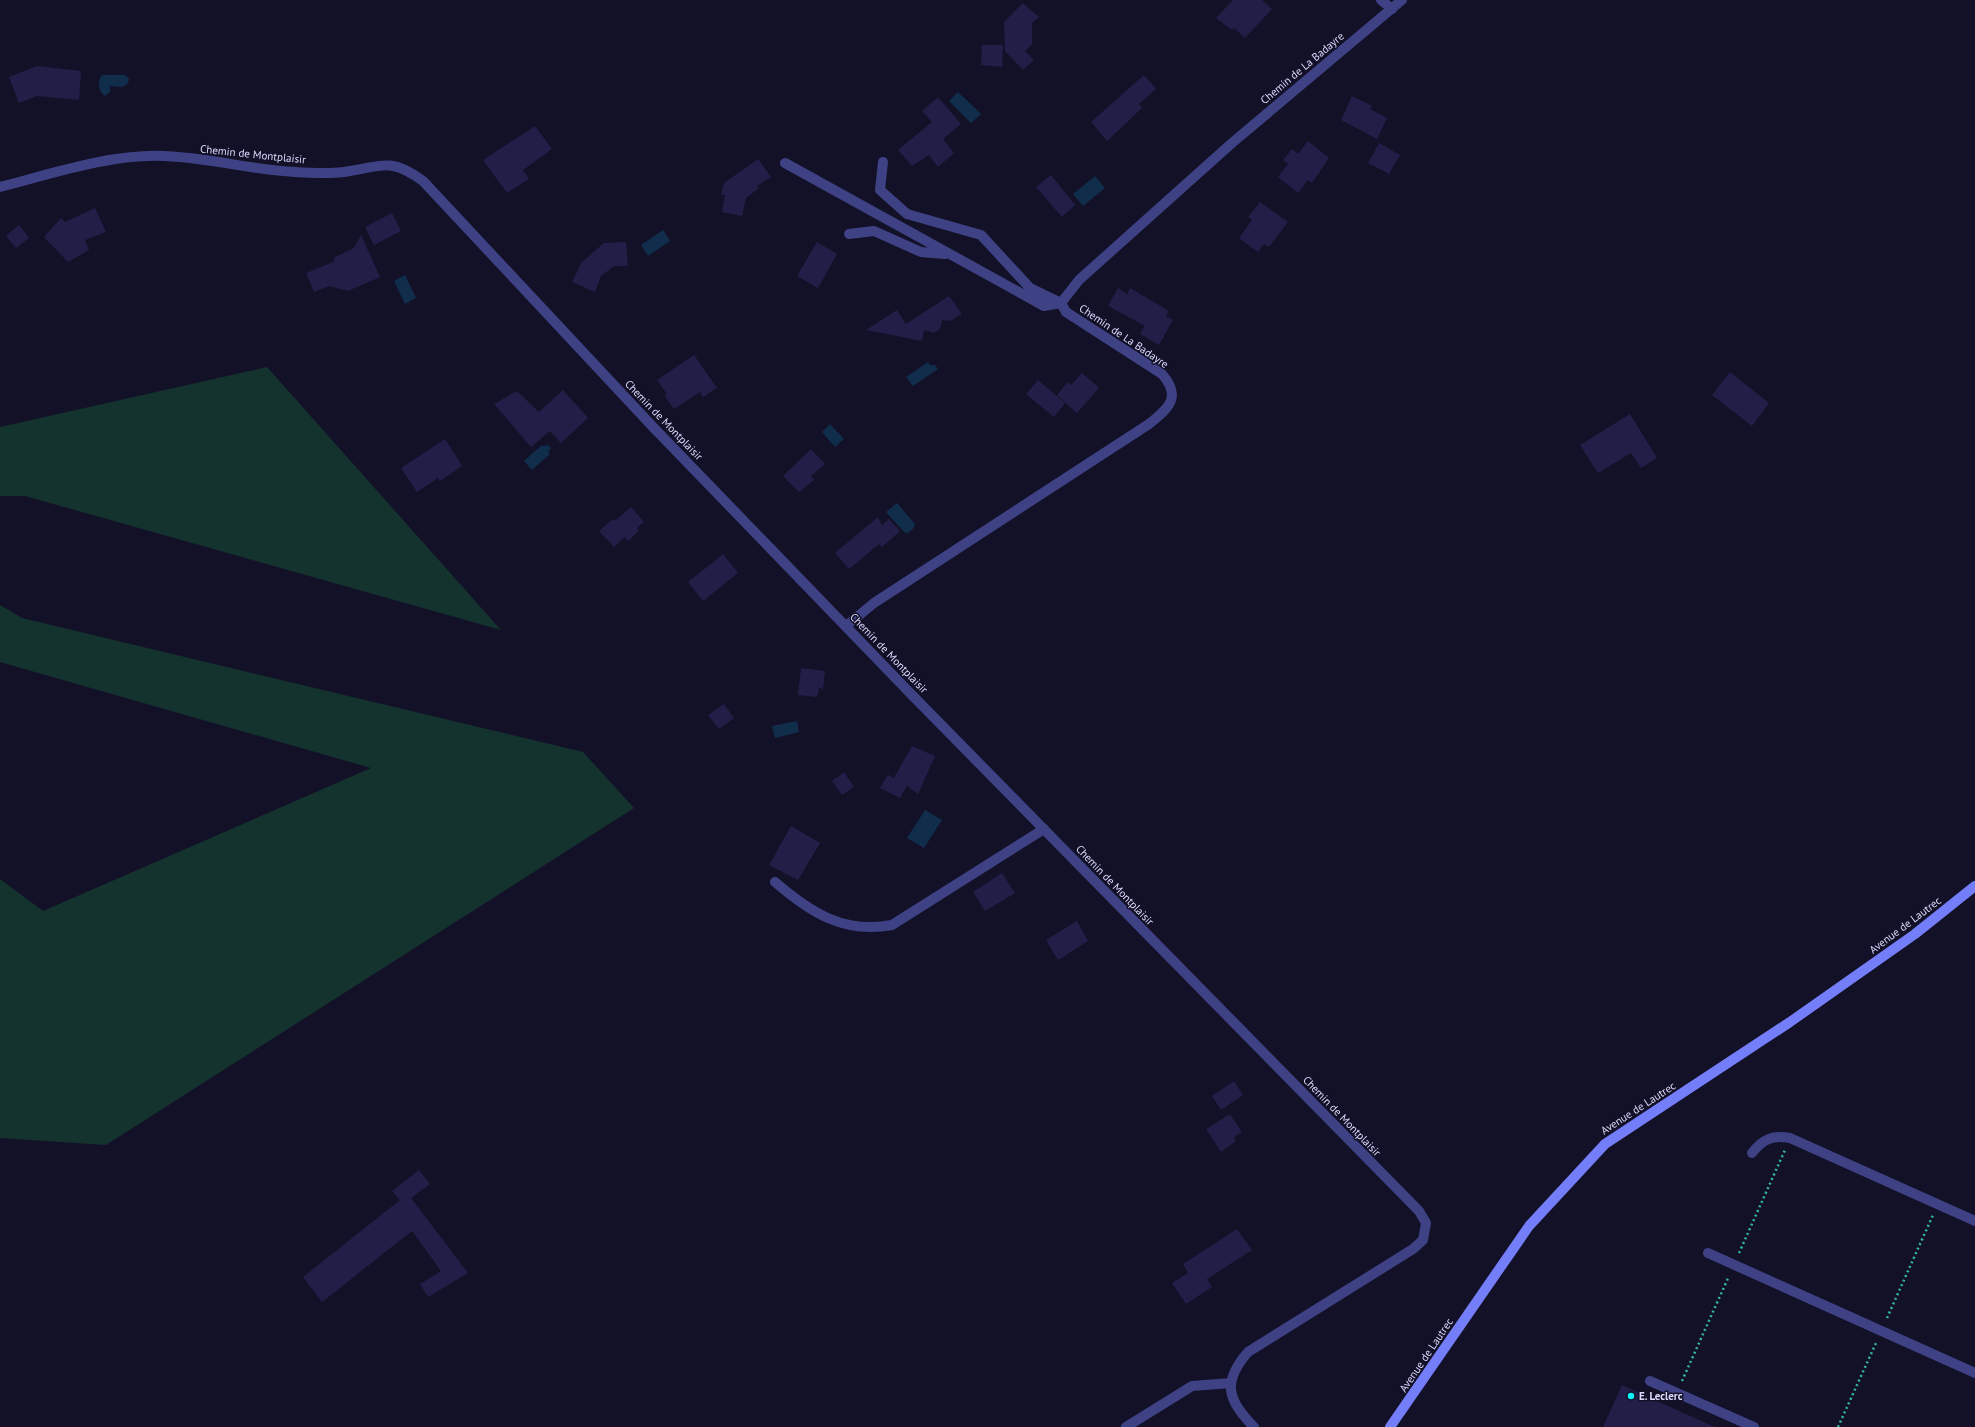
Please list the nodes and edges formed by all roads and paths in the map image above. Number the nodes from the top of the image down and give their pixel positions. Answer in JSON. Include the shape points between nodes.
{"nodes":[{"id":1,"x":1381,"y":0,"type":"edge"},
{"id":2,"x":1402,"y":0,"type":"edge"},
{"id":3,"x":1392,"y":9,"type":"junction"},
{"id":4,"x":883,"y":162,"type":"dead end"},
{"id":5,"x":785,"y":163,"type":"dead end"},
{"id":6,"x":0,"y":187,"type":"edge"},
{"id":7,"x":849,"y":234,"type":"dead end"},
{"id":8,"x":950,"y":254,"type":"junction"},
{"id":9,"x":1061,"y":303,"type":"junction"},
{"id":10,"x":846,"y":626,"type":"junction"},
{"id":11,"x":1044,"y":829,"type":"junction"},
{"id":12,"x":775,"y":882,"type":"dead end"},
{"id":13,"x":1975,"y":886,"type":"edge"},
{"id":14,"x":1752,"y":1153,"type":"dead end"},
{"id":15,"x":1938,"y":1204,"type":"junction"},
{"id":16,"x":1975,"y":1220,"type":"edge"},
{"id":17,"x":1708,"y":1253,"type":"dead end"},
{"id":18,"x":1881,"y":1331,"type":"junction"},
{"id":19,"x":1975,"y":1373,"type":"edge"},
{"id":20,"x":1650,"y":1381,"type":"dead end"},
{"id":21,"x":1231,"y":1383,"type":"junction"},
{"id":22,"x":1392,"y":1426,"type":"edge"},
{"id":23,"x":1126,"y":1427,"type":"edge"},
{"id":24,"x":1254,"y":1427,"type":"edge"},
{"id":25,"x":1754,"y":1427,"type":"edge"},
{"id":26,"x":1838,"y":1427,"type":"edge"}],
"edges":[{"from":1,"to":3,"type":"street"},
{"from":2,"to":3,"type":"street","name":"Chemin de La Badayre"},
{"from":3,"to":9,"type":"street","name":"Chemin de La Badayre","via":[[1306,79],[1078,280]]},
{"from":4,"to":9,"type":"street","via":[[880,190],[907,214],[981,234],[1030,288]]},
{"from":5,"to":8,"type":"street"},
{"from":6,"to":10,"type":"street","name":"Chemin de Montplaisir","via":[[106,161],[163,156],[294,172],[343,172],[376,165],[395,165],[408,170],[423,181],[654,428]]},
{"from":7,"to":8,"type":"street","via":[[874,231],[921,252]]},
{"from":8,"to":9,"type":"street","via":[[1044,306]]},
{"from":9,"to":10,"type":"street","name":"Chemin de La Badayre","via":[[1066,312],[1162,374],[1171,384],[1173,397],[1165,411],[1149,424],[874,603]]},
{"from":10,"to":11,"type":"street","name":"Chemin de Montplaisir"},
{"from":11,"to":12,"type":"street","via":[[892,925],[875,928],[851,927],[833,921],[791,896]]},
{"from":11,"to":21,"type":"street","name":"Chemin de Montplaisir","via":[[1419,1212],[1426,1223],[1423,1240],[1413,1249],[1248,1352],[1236,1366]]},
{"from":13,"to":22,"type":"main road","name":"Avenue de Lautrec","via":[[1916,934],[1790,1022],[1605,1144],[1529,1226]]},
{"from":14,"to":15,"type":"street","via":[[1768,1138],[1790,1138]]},
{"from":15,"to":16,"type":"street"},
{"from":15,"to":18,"type":"path"},
{"from":17,"to":18,"type":"street"},
{"from":18,"to":19,"type":"street"},
{"from":18,"to":26,"type":"path"},
{"from":20,"to":25,"type":"street"},
{"from":21,"to":23,"type":"street","via":[[1192,1386]]},
{"from":21,"to":24,"type":"street","name":"Chemin de Montplaisir","via":[[1233,1400],[1242,1415]]}]}
